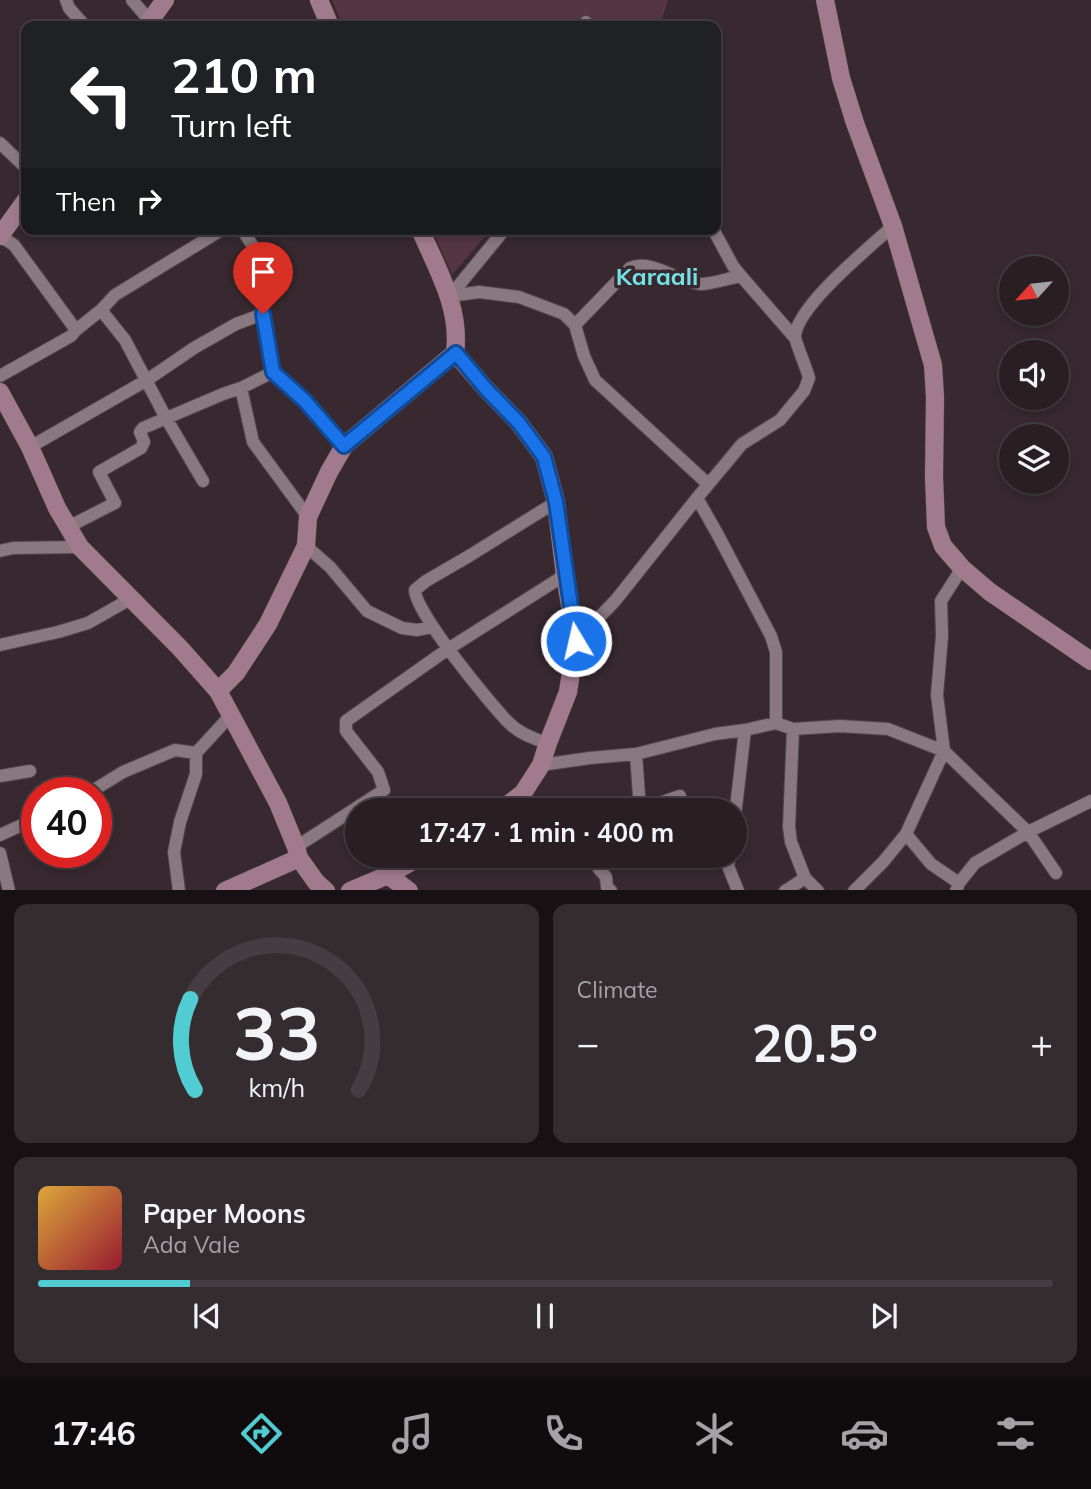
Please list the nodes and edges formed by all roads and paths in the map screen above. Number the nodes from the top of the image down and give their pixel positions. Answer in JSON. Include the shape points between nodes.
{"nodes":[{"id":1,"x":66,"y":0,"type":"edge"},
{"id":2,"x":132,"y":0,"type":"edge"},
{"id":3,"x":165,"y":0,"type":"edge"},
{"id":4,"x":319,"y":0,"type":"edge"},
{"id":5,"x":825,"y":0,"type":"edge"},
{"id":6,"x":81,"y":21,"type":"edge"},
{"id":7,"x":146,"y":21,"type":"edge"},
{"id":8,"x":150,"y":21,"type":"edge"},
{"id":9,"x":328,"y":21,"type":"edge"},
{"id":10,"x":0,"y":143,"type":"edge"},
{"id":11,"x":21,"y":163,"type":"edge"},
{"id":12,"x":21,"y":207,"type":"edge"},
{"id":13,"x":893,"y":226,"type":"junction"},
{"id":14,"x":213,"y":235,"type":"edge"},
{"id":15,"x":246,"y":235,"type":"edge"},
{"id":16,"x":423,"y":235,"type":"edge"},
{"id":17,"x":500,"y":235,"type":"edge"},
{"id":18,"x":716,"y":235,"type":"edge"},
{"id":19,"x":0,"y":236,"type":"edge"},
{"id":20,"x":741,"y":276,"type":"junction"},
{"id":21,"x":450,"y":296,"type":"junction"},
{"id":22,"x":101,"y":310,"type":"junction"},
{"id":23,"x":263,"y":314,"type":"junction"},
{"id":24,"x":575,"y":325,"type":"junction"},
{"id":25,"x":76,"y":330,"type":"junction"},
{"id":26,"x":795,"y":338,"type":"junction"},
{"id":27,"x":456,"y":353,"type":"junction"},
{"id":28,"x":273,"y":372,"type":"junction"},
{"id":29,"x":0,"y":376,"type":"edge"},
{"id":30,"x":147,"y":380,"type":"junction"},
{"id":31,"x":241,"y":388,"type":"junction"},
{"id":32,"x":0,"y":392,"type":"edge"},
{"id":33,"x":166,"y":418,"type":"junction"},
{"id":34,"x":344,"y":446,"type":"junction"},
{"id":35,"x":30,"y":447,"type":"junction"},
{"id":36,"x":203,"y":481,"type":"dead end"},
{"id":37,"x":708,"y":484,"type":"junction"},
{"id":38,"x":697,"y":498,"type":"junction"},
{"id":39,"x":556,"y":502,"type":"junction"},
{"id":40,"x":309,"y":517,"type":"junction"},
{"id":41,"x":68,"y":527,"type":"junction"},
{"id":42,"x":306,"y":546,"type":"junction"},
{"id":43,"x":80,"y":547,"type":"junction"},
{"id":44,"x":0,"y":551,"type":"edge"},
{"id":45,"x":962,"y":568,"type":"junction"},
{"id":46,"x":565,"y":575,"type":"junction"},
{"id":47,"x":132,"y":598,"type":"junction"},
{"id":48,"x":432,"y":627,"type":"junction"},
{"id":49,"x":576,"y":641,"type":"junction"},
{"id":50,"x":0,"y":645,"type":"edge"},
{"id":51,"x":447,"y":649,"type":"junction"},
{"id":52,"x":1091,"y":660,"type":"edge"},
{"id":53,"x":218,"y":691,"type":"junction"},
{"id":54,"x":230,"y":716,"type":"junction"},
{"id":55,"x":776,"y":723,"type":"junction"},
{"id":56,"x":793,"y":729,"type":"junction"},
{"id":57,"x":745,"y":730,"type":"junction"},
{"id":58,"x":548,"y":743,"type":"junction"},
{"id":59,"x":944,"y":751,"type":"junction"},
{"id":60,"x":196,"y":753,"type":"junction"},
{"id":61,"x":636,"y":754,"type":"junction"},
{"id":62,"x":541,"y":765,"type":"junction"},
{"id":63,"x":30,"y":771,"type":"dead end"},
{"id":64,"x":0,"y":776,"type":"edge"},
{"id":65,"x":112,"y":779,"type":"edge"},
{"id":66,"x":680,"y":796,"type":"dead end"},
{"id":67,"x":517,"y":798,"type":"edge"},
{"id":68,"x":642,"y":798,"type":"edge"},
{"id":69,"x":674,"y":798,"type":"edge"},
{"id":70,"x":737,"y":798,"type":"edge"},
{"id":71,"x":1091,"y":801,"type":"edge"},
{"id":72,"x":21,"y":825,"type":"edge"},
{"id":73,"x":1028,"y":832,"type":"junction"},
{"id":74,"x":906,"y":834,"type":"junction"},
{"id":75,"x":0,"y":835,"type":"edge"},
{"id":76,"x":0,"y":853,"type":"edge"},
{"id":77,"x":297,"y":853,"type":"junction"},
{"id":78,"x":399,"y":868,"type":"edge"},
{"id":79,"x":599,"y":868,"type":"edge"},
{"id":80,"x":729,"y":868,"type":"edge"},
{"id":81,"x":1056,"y":873,"type":"dead end"},
{"id":82,"x":388,"y":874,"type":"junction"},
{"id":83,"x":2,"y":878,"type":"edge"},
{"id":84,"x":805,"y":878,"type":"junction"},
{"id":85,"x":957,"y":887,"type":"edge"},
{"id":86,"x":319,"y":888,"type":"edge"},
{"id":87,"x":607,"y":889,"type":"edge"},
{"id":88,"x":178,"y":890,"type":"edge"},
{"id":89,"x":227,"y":890,"type":"edge"},
{"id":90,"x":352,"y":890,"type":"edge"},
{"id":91,"x":408,"y":890,"type":"edge"},
{"id":92,"x":738,"y":890,"type":"edge"},
{"id":93,"x":787,"y":890,"type":"edge"},
{"id":94,"x":817,"y":890,"type":"edge"},
{"id":95,"x":856,"y":890,"type":"edge"}],
"edges":[{"from":1,"to":6,"type":"street"},
{"from":2,"to":7,"type":"street"},
{"from":3,"to":8,"type":"street"},
{"from":4,"to":9,"type":"street"},
{"from":5,"to":13,"type":"street","via":[[841,78]]},
{"from":10,"to":11,"type":"street"},
{"from":12,"to":19,"type":"street"},
{"from":13,"to":26,"type":"street","via":[[821,292]]},
{"from":13,"to":45,"type":"street","via":[[933,365],[936,527],[943,546]]},
{"from":14,"to":22,"type":"street","via":[[115,295]]},
{"from":15,"to":23,"type":"street","via":[[259,266]]},
{"from":16,"to":21,"type":"street"},
{"from":17,"to":21,"type":"street"},
{"from":18,"to":20,"type":"street"},
{"from":19,"to":25,"type":"street","via":[[14,245]]},
{"from":20,"to":24,"type":"street","via":[[700,284],[636,265]]},
{"from":20,"to":26,"type":"street"},
{"from":21,"to":24,"type":"street","via":[[479,292],[519,297],[564,314]]},
{"from":21,"to":27,"type":"street"},
{"from":22,"to":25,"type":"street"},
{"from":22,"to":30,"type":"street","via":[[125,340]]},
{"from":23,"to":28,"type":"street"},
{"from":23,"to":30,"type":"street","via":[[236,324]]},
{"from":24,"to":37,"type":"street","via":[[595,380]]},
{"from":25,"to":29,"type":"street"},
{"from":26,"to":37,"type":"street","via":[[809,378],[804,391],[780,420],[742,444]]},
{"from":27,"to":34,"type":"street"},
{"from":27,"to":39,"type":"street","via":[[544,457]]},
{"from":28,"to":31,"type":"street"},
{"from":28,"to":34,"type":"street"},
{"from":30,"to":33,"type":"street"},
{"from":30,"to":35,"type":"street"},
{"from":31,"to":33,"type":"street"},
{"from":31,"to":40,"type":"street","via":[[253,442]]},
{"from":32,"to":35,"type":"street"},
{"from":33,"to":36,"type":"street"},
{"from":33,"to":41,"type":"street","via":[[140,432],[141,449],[99,472],[115,503]]},
{"from":34,"to":40,"type":"street"},
{"from":35,"to":41,"type":"street"},
{"from":37,"to":38,"type":"street"},
{"from":38,"to":49,"type":"street","via":[[615,601]]},
{"from":38,"to":55,"type":"street","via":[[771,636],[776,652]]},
{"from":39,"to":46,"type":"street"},
{"from":39,"to":48,"type":"street","via":[[415,590]]},
{"from":40,"to":42,"type":"street"},
{"from":41,"to":43,"type":"street"},
{"from":42,"to":48,"type":"street","via":[[367,611],[402,628]]},
{"from":42,"to":53,"type":"street","via":[[268,624],[236,673]]},
{"from":43,"to":44,"type":"street"},
{"from":43,"to":47,"type":"street"},
{"from":45,"to":52,"type":"street"},
{"from":45,"to":59,"type":"street","via":[[941,601],[937,695]]},
{"from":46,"to":49,"type":"street"},
{"from":46,"to":51,"type":"street"},
{"from":47,"to":50,"type":"street","via":[[88,623]]},
{"from":47,"to":53,"type":"street"},
{"from":48,"to":51,"type":"street"},
{"from":49,"to":58,"type":"street","via":[[568,692]]},
{"from":51,"to":58,"type":"street","via":[[510,724],[529,738]]},
{"from":51,"to":77,"type":"street","via":[[346,721],[346,732],[378,772],[384,790]]},
{"from":53,"to":54,"type":"street"},
{"from":54,"to":60,"type":"street"},
{"from":54,"to":77,"type":"street","via":[[278,803]]},
{"from":55,"to":56,"type":"street"},
{"from":55,"to":57,"type":"street"},
{"from":56,"to":59,"type":"street","via":[[888,729]]},
{"from":56,"to":84,"type":"street","via":[[789,827]]},
{"from":57,"to":61,"type":"street"},
{"from":57,"to":70,"type":"street"},
{"from":58,"to":62,"type":"street"},
{"from":59,"to":73,"type":"street"},
{"from":59,"to":74,"type":"street"},
{"from":60,"to":65,"type":"street","via":[[175,750]]},
{"from":60,"to":88,"type":"street","via":[[196,774],[174,852]]},
{"from":61,"to":62,"type":"street"},
{"from":61,"to":68,"type":"street"},
{"from":62,"to":67,"type":"street"},
{"from":63,"to":64,"type":"street"},
{"from":66,"to":69,"type":"street"},
{"from":71,"to":73,"type":"street"},
{"from":72,"to":75,"type":"street"},
{"from":73,"to":81,"type":"street"},
{"from":73,"to":85,"type":"street","via":[[975,863]]},
{"from":74,"to":85,"type":"street"},
{"from":74,"to":95,"type":"street"},
{"from":76,"to":83,"type":"street"},
{"from":77,"to":86,"type":"street"},
{"from":77,"to":89,"type":"street"},
{"from":78,"to":82,"type":"street"},
{"from":79,"to":87,"type":"street"},
{"from":80,"to":92,"type":"street"},
{"from":82,"to":90,"type":"street"},
{"from":82,"to":91,"type":"street"},
{"from":84,"to":93,"type":"street"},
{"from":84,"to":94,"type":"street"}]}
